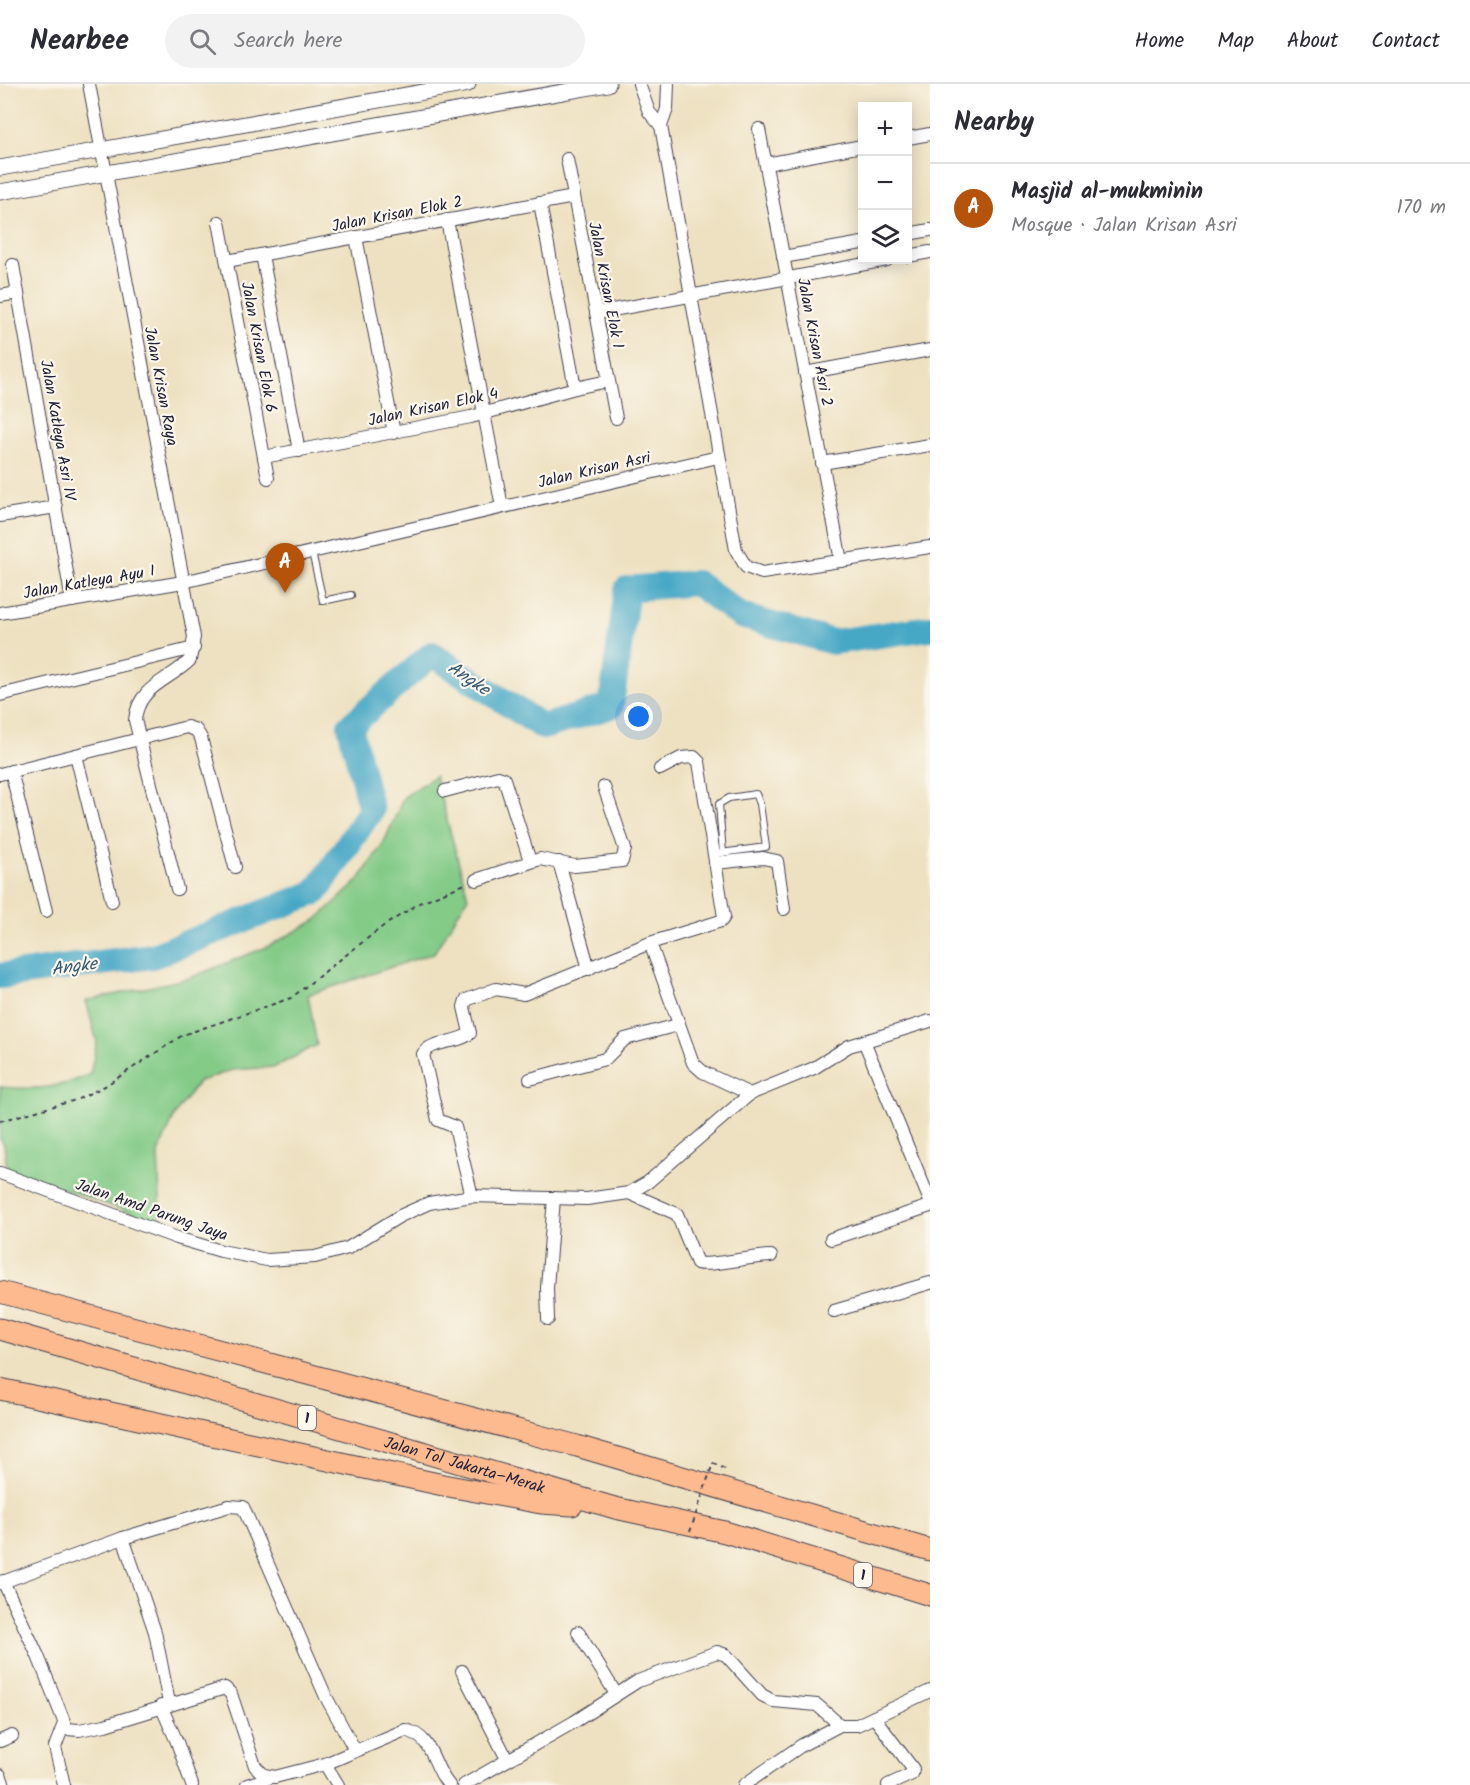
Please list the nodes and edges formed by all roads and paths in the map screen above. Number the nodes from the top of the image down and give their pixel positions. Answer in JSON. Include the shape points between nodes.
{"nodes":[{"id":1,"x":89,"y":84,"type":"edge"},
{"id":2,"x":468,"y":84,"type":"edge"},
{"id":3,"x":608,"y":84,"type":"edge"},
{"id":4,"x":639,"y":84,"type":"edge"},
{"id":5,"x":668,"y":84,"type":"edge"},
{"id":6,"x":661,"y":126,"type":"junction"},
{"id":7,"x":759,"y":129,"type":"dead end"},
{"id":8,"x":930,"y":134,"type":"edge"},
{"id":9,"x":912,"y":137,"type":"edge"},
{"id":10,"x":858,"y":147,"type":"edge"},
{"id":11,"x":100,"y":150,"type":"junction"},
{"id":12,"x":567,"y":159,"type":"dead end"},
{"id":13,"x":766,"y":164,"type":"junction"},
{"id":14,"x":0,"y":168,"type":"edge"},
{"id":15,"x":104,"y":174,"type":"junction"},
{"id":16,"x":0,"y":192,"type":"edge"},
{"id":17,"x":574,"y":196,"type":"junction"},
{"id":18,"x":540,"y":203,"type":"junction"},
{"id":19,"x":447,"y":220,"type":"junction"},
{"id":20,"x":219,"y":222,"type":"dead end"},
{"id":21,"x":930,"y":230,"type":"edge"},
{"id":22,"x":912,"y":233,"type":"edge"},
{"id":23,"x":356,"y":237,"type":"junction"},
{"id":24,"x":858,"y":244,"type":"edge"},
{"id":25,"x":930,"y":252,"type":"edge"},
{"id":26,"x":262,"y":255,"type":"junction"},
{"id":27,"x":912,"y":255,"type":"edge"},
{"id":28,"x":783,"y":257,"type":"junction"},
{"id":29,"x":226,"y":261,"type":"junction"},
{"id":30,"x":865,"y":264,"type":"edge"},
{"id":31,"x":13,"y":265,"type":"dead end"},
{"id":32,"x":788,"y":278,"type":"junction"},
{"id":33,"x":18,"y":293,"type":"junction"},
{"id":34,"x":690,"y":295,"type":"junction"},
{"id":35,"x":0,"y":296,"type":"edge"},
{"id":36,"x":596,"y":313,"type":"junction"},
{"id":37,"x":930,"y":350,"type":"edge"},
{"id":38,"x":805,"y":373,"type":"junction"},
{"id":39,"x":608,"y":381,"type":"junction"},
{"id":40,"x":575,"y":388,"type":"junction"},
{"id":41,"x":485,"y":413,"type":"junction"},
{"id":42,"x":616,"y":418,"type":"dead end"},
{"id":43,"x":394,"y":433,"type":"junction"},
{"id":44,"x":930,"y":445,"type":"edge"},
{"id":45,"x":299,"y":451,"type":"junction"},
{"id":46,"x":264,"y":457,"type":"junction"},
{"id":47,"x":718,"y":457,"type":"junction"},
{"id":48,"x":822,"y":463,"type":"junction"},
{"id":49,"x":268,"y":478,"type":"dead end"},
{"id":50,"x":56,"y":507,"type":"junction"},
{"id":51,"x":502,"y":507,"type":"junction"},
{"id":52,"x":0,"y":516,"type":"edge"},
{"id":53,"x":930,"y":547,"type":"edge"},
{"id":54,"x":312,"y":552,"type":"junction"},
{"id":55,"x":841,"y":561,"type":"junction"},
{"id":56,"x":183,"y":582,"type":"junction"},
{"id":57,"x":351,"y":595,"type":"dead end"},
{"id":58,"x":72,"y":601,"type":"junction"},
{"id":59,"x":0,"y":614,"type":"edge"},
{"id":60,"x":194,"y":648,"type":"junction"},
{"id":61,"x":0,"y":695,"type":"edge"},
{"id":62,"x":140,"y":739,"type":"junction"},
{"id":63,"x":75,"y":755,"type":"junction"},
{"id":64,"x":660,"y":769,"type":"dead end"},
{"id":65,"x":6,"y":772,"type":"edge"},
{"id":66,"x":604,"y":788,"type":"dead end"},
{"id":67,"x":445,"y":791,"type":"dead end"},
{"id":68,"x":717,"y":857,"type":"junction"},
{"id":69,"x":530,"y":861,"type":"junction"},
{"id":70,"x":559,"y":862,"type":"junction"},
{"id":71,"x":235,"y":867,"type":"dead end"},
{"id":72,"x":476,"y":880,"type":"joint"},
{"id":73,"x":177,"y":889,"type":"dead end"},
{"id":74,"x":112,"y":901,"type":"dead end"},
{"id":75,"x":784,"y":909,"type":"dead end"},
{"id":76,"x":46,"y":911,"type":"dead end"},
{"id":77,"x":650,"y":942,"type":"junction"},
{"id":78,"x":589,"y":969,"type":"junction"},
{"id":79,"x":930,"y":1021,"type":"edge"},
{"id":80,"x":678,"y":1025,"type":"junction"},
{"id":81,"x":864,"y":1041,"type":"junction"},
{"id":82,"x":530,"y":1079,"type":"dead end"},
{"id":83,"x":750,"y":1094,"type":"junction"},
{"id":84,"x":0,"y":1121,"type":"edge"},
{"id":85,"x":0,"y":1173,"type":"edge"},
{"id":86,"x":629,"y":1193,"type":"junction"},
{"id":87,"x":472,"y":1196,"type":"junction"},
{"id":88,"x":554,"y":1198,"type":"junction"},
{"id":89,"x":930,"y":1201,"type":"edge"},
{"id":90,"x":930,"y":1206,"type":"edge"},
{"id":91,"x":831,"y":1239,"type":"dead end"},
{"id":92,"x":771,"y":1256,"type":"dead end"},
{"id":93,"x":930,"y":1283,"type":"edge"},
{"id":94,"x":0,"y":1292,"type":"edge"},
{"id":95,"x":834,"y":1311,"type":"dead end"},
{"id":96,"x":548,"y":1319,"type":"dead end"},
{"id":97,"x":0,"y":1329,"type":"edge"},
{"id":98,"x":0,"y":1389,"type":"edge"},
{"id":99,"x":712,"y":1463,"type":"dead end"},
{"id":100,"x":615,"y":1508,"type":"junction"},
{"id":101,"x":690,"y":1532,"type":"dead end"},
{"id":102,"x":123,"y":1538,"type":"junction"},
{"id":103,"x":930,"y":1550,"type":"edge"},
{"id":104,"x":2,"y":1582,"type":"edge"},
{"id":105,"x":930,"y":1595,"type":"edge"},
{"id":106,"x":578,"y":1632,"type":"dead end"},
{"id":107,"x":462,"y":1671,"type":"dead end"},
{"id":108,"x":930,"y":1691,"type":"edge"},
{"id":109,"x":616,"y":1694,"type":"junction"},
{"id":110,"x":165,"y":1705,"type":"junction"},
{"id":111,"x":874,"y":1717,"type":"junction"},
{"id":112,"x":840,"y":1725,"type":"junction"},
{"id":113,"x":63,"y":1726,"type":"junction"},
{"id":114,"x":12,"y":1736,"type":"dead end"},
{"id":115,"x":0,"y":1741,"type":"edge"},
{"id":116,"x":355,"y":1750,"type":"junction"},
{"id":117,"x":507,"y":1759,"type":"junction"},
{"id":118,"x":325,"y":1764,"type":"junction"},
{"id":119,"x":484,"y":1772,"type":"junction"},
{"id":120,"x":0,"y":1775,"type":"edge"},
{"id":121,"x":270,"y":1778,"type":"junction"},
{"id":122,"x":4,"y":1785,"type":"edge"},
{"id":123,"x":64,"y":1785,"type":"edge"},
{"id":124,"x":192,"y":1785,"type":"edge"},
{"id":125,"x":247,"y":1785,"type":"edge"},
{"id":126,"x":338,"y":1785,"type":"edge"},
{"id":127,"x":449,"y":1785,"type":"edge"},
{"id":128,"x":464,"y":1785,"type":"edge"},
{"id":129,"x":491,"y":1785,"type":"edge"},
{"id":130,"x":744,"y":1785,"type":"edge"},
{"id":131,"x":888,"y":1785,"type":"edge"}],
"edges":[{"from":1,"to":11,"type":"street","name":"Jalan Krisan Raya"},
{"from":2,"to":11,"type":"street"},
{"from":3,"to":15,"type":"street"},
{"from":4,"to":6,"type":"street","via":[[649,112]]},
{"from":5,"to":6,"type":"street","via":[[667,109]]},
{"from":6,"to":34,"type":"street"},
{"from":7,"to":13,"type":"street","name":"Jalan Krisan Asri 2"},
{"from":8,"to":9,"type":"street"},
{"from":10,"to":13,"type":"street"},
{"from":11,"to":14,"type":"street"},
{"from":11,"to":15,"type":"street","name":"Jalan Krisan Raya"},
{"from":12,"to":17,"type":"street","name":"Jalan Krisan Elok 1"},
{"from":13,"to":28,"type":"street","name":"Jalan Krisan Asri 2"},
{"from":15,"to":16,"type":"street"},
{"from":15,"to":56,"type":"street","name":"Jalan Krisan Raya"},
{"from":17,"to":18,"type":"street","name":"Jalan Krisan Elok 2"},
{"from":17,"to":36,"type":"street","name":"Jalan Krisan Elok 1"},
{"from":18,"to":19,"type":"street","name":"Jalan Krisan Elok 2"},
{"from":18,"to":40,"type":"street"},
{"from":19,"to":23,"type":"street","name":"Jalan Krisan Elok 2"},
{"from":19,"to":41,"type":"street"},
{"from":20,"to":29,"type":"street","name":"Jalan Krisan Elok 6"},
{"from":21,"to":22,"type":"street"},
{"from":23,"to":26,"type":"street","name":"Jalan Krisan Elok 2"},
{"from":23,"to":43,"type":"street"},
{"from":24,"to":28,"type":"street"},
{"from":25,"to":27,"type":"street"},
{"from":26,"to":29,"type":"street","name":"Jalan Krisan Elok 2"},
{"from":26,"to":45,"type":"street"},
{"from":28,"to":32,"type":"street","name":"Jalan Krisan Asri 2"},
{"from":29,"to":46,"type":"street","name":"Jalan Krisan Elok 6"},
{"from":30,"to":32,"type":"street"},
{"from":31,"to":33,"type":"street","name":"Jalan Katleya Asri IV"},
{"from":32,"to":34,"type":"street"},
{"from":32,"to":38,"type":"street","name":"Jalan Krisan Asri 2"},
{"from":33,"to":35,"type":"street"},
{"from":33,"to":50,"type":"street","name":"Jalan Katleya Asri IV"},
{"from":34,"to":36,"type":"street"},
{"from":34,"to":47,"type":"street"},
{"from":36,"to":39,"type":"street","name":"Jalan Krisan Elok 1"},
{"from":37,"to":38,"type":"street"},
{"from":38,"to":48,"type":"street","name":"Jalan Krisan Asri 2"},
{"from":39,"to":40,"type":"street","name":"Jalan Krisan Elok 4"},
{"from":39,"to":42,"type":"street","name":"Jalan Krisan Elok 1"},
{"from":40,"to":41,"type":"street","name":"Jalan Krisan Elok 4"},
{"from":41,"to":43,"type":"street","name":"Jalan Krisan Elok 4"},
{"from":41,"to":51,"type":"street"},
{"from":43,"to":45,"type":"street","name":"Jalan Krisan Elok 4"},
{"from":44,"to":48,"type":"street"},
{"from":45,"to":46,"type":"street","name":"Jalan Krisan Elok 4"},
{"from":46,"to":49,"type":"street","name":"Jalan Krisan Elok 6"},
{"from":47,"to":51,"type":"street","name":"Jalan Krisan Asri"},
{"from":47,"to":55,"type":"street","via":[[736,550],[746,567],[762,573]]},
{"from":48,"to":55,"type":"street","name":"Jalan Krisan Asri 2"},
{"from":50,"to":52,"type":"street"},
{"from":50,"to":58,"type":"street","name":"Jalan Katleya Asri IV"},
{"from":51,"to":54,"type":"street","name":"Jalan Krisan Asri"},
{"from":53,"to":55,"type":"street"},
{"from":54,"to":56,"type":"street","name":"Jalan Krisan Asri"},
{"from":54,"to":57,"type":"lane","via":[[323,601]]},
{"from":56,"to":58,"type":"street","name":"Jalan Katleya Ayu I"},
{"from":56,"to":60,"type":"street","name":"Jalan Krisan Raya"},
{"from":58,"to":59,"type":"street","name":"Jalan Katleya Ayu I"},
{"from":60,"to":61,"type":"street"},
{"from":60,"to":62,"type":"street","via":[[182,669],[148,690],[136,708]]},
{"from":62,"to":63,"type":"street"},
{"from":62,"to":71,"type":"street","via":[[188,727],[196,730]]},
{"from":62,"to":73,"type":"street"},
{"from":63,"to":65,"type":"street"},
{"from":63,"to":74,"type":"street"},
{"from":64,"to":68,"type":"street","via":[[685,757],[694,757],[699,762]]},
{"from":65,"to":76,"type":"street"},
{"from":66,"to":70,"type":"street","via":[[620,828],[624,859],[575,866]]},
{"from":67,"to":69,"type":"street","via":[[498,777],[504,779]]},
{"from":68,"to":68,"type":"lane","via":[[766,847],[756,794],[729,798],[719,804]]},
{"from":68,"to":75,"type":"street","via":[[777,861]]},
{"from":68,"to":77,"type":"street","via":[[723,919]]},
{"from":69,"to":70,"type":"street","via":[[547,858]]},
{"from":69,"to":72,"type":"street"},
{"from":70,"to":78,"type":"street"},
{"from":72,"to":84,"type":"path","via":[[421,902],[382,927],[291,998],[183,1035],[105,1086],[76,1100]]},
{"from":77,"to":78,"type":"street"},
{"from":77,"to":80,"type":"street"},
{"from":78,"to":87,"type":"street","via":[[524,994],[496,988],[470,997],[464,1007],[470,1033],[424,1051],[438,1120],[455,1127]]},
{"from":79,"to":81,"type":"street","name":"Jalan Amd Parung Jaya"},
{"from":80,"to":82,"type":"street","via":[[625,1039],[605,1059]]},
{"from":80,"to":83,"type":"street","via":[[689,1056],[698,1068]]},
{"from":81,"to":83,"type":"street","name":"Jalan Amd Parung Jaya"},
{"from":81,"to":89,"type":"street"},
{"from":83,"to":86,"type":"street","name":"Jalan Amd Parung Jaya","via":[[648,1182]]},
{"from":85,"to":87,"type":"street","name":"Jalan Amd Parung Jaya","via":[[177,1238],[267,1260],[335,1252],[358,1243],[414,1209]]},
{"from":86,"to":88,"type":"street","name":"Jalan Amd Parung Jaya","via":[[587,1199]]},
{"from":86,"to":92,"type":"street","via":[[677,1214],[697,1263],[708,1265]]},
{"from":87,"to":88,"type":"street","name":"Jalan Amd Parung Jaya"},
{"from":88,"to":96,"type":"street"},
{"from":90,"to":91,"type":"street"},
{"from":93,"to":95,"type":"street"},
{"from":94,"to":103,"type":"highway","via":[[577,1446]]},
{"from":97,"to":100,"type":"highway","name":"Jalan Tol Jakarta–Merak","number":"1"},
{"from":98,"to":100,"type":"highway","via":[[443,1485],[541,1503]]},
{"from":99,"to":101,"type":"path","bridge":true},
{"from":100,"to":105,"type":"highway","name":"Jalan Tol Jakarta–Merak","number":"1","via":[[725,1532]]},
{"from":102,"to":104,"type":"street"},
{"from":102,"to":110,"type":"street","via":[[154,1632]]},
{"from":102,"to":116,"type":"street","via":[[229,1506],[243,1507],[317,1677]]},
{"from":104,"to":113,"type":"street","via":[[42,1666]]},
{"from":106,"to":109,"type":"street"},
{"from":107,"to":117,"type":"street"},
{"from":108,"to":111,"type":"street"},
{"from":109,"to":112,"type":"street","via":[[653,1674],[722,1652],[762,1695],[773,1701],[817,1705]]},
{"from":109,"to":117,"type":"street"},
{"from":110,"to":113,"type":"street","via":[[79,1730]]},
{"from":110,"to":121,"type":"street","via":[[225,1689],[231,1694],[255,1766]]},
{"from":110,"to":124,"type":"street"},
{"from":111,"to":112,"type":"street","via":[[857,1725]]},
{"from":111,"to":131,"type":"street","via":[[913,1769],[912,1774]]},
{"from":112,"to":130,"type":"street","via":[[802,1745]]},
{"from":113,"to":123,"type":"street","via":[[55,1747]]},
{"from":114,"to":115,"type":"street"},
{"from":116,"to":118,"type":"street"},
{"from":116,"to":127,"type":"street","via":[[396,1731],[413,1731],[425,1741]]},
{"from":117,"to":119,"type":"street"},
{"from":118,"to":121,"type":"street"},
{"from":118,"to":126,"type":"street"},
{"from":119,"to":128,"type":"street"},
{"from":119,"to":129,"type":"street"},
{"from":120,"to":122,"type":"street"},
{"from":121,"to":125,"type":"street"}]}
